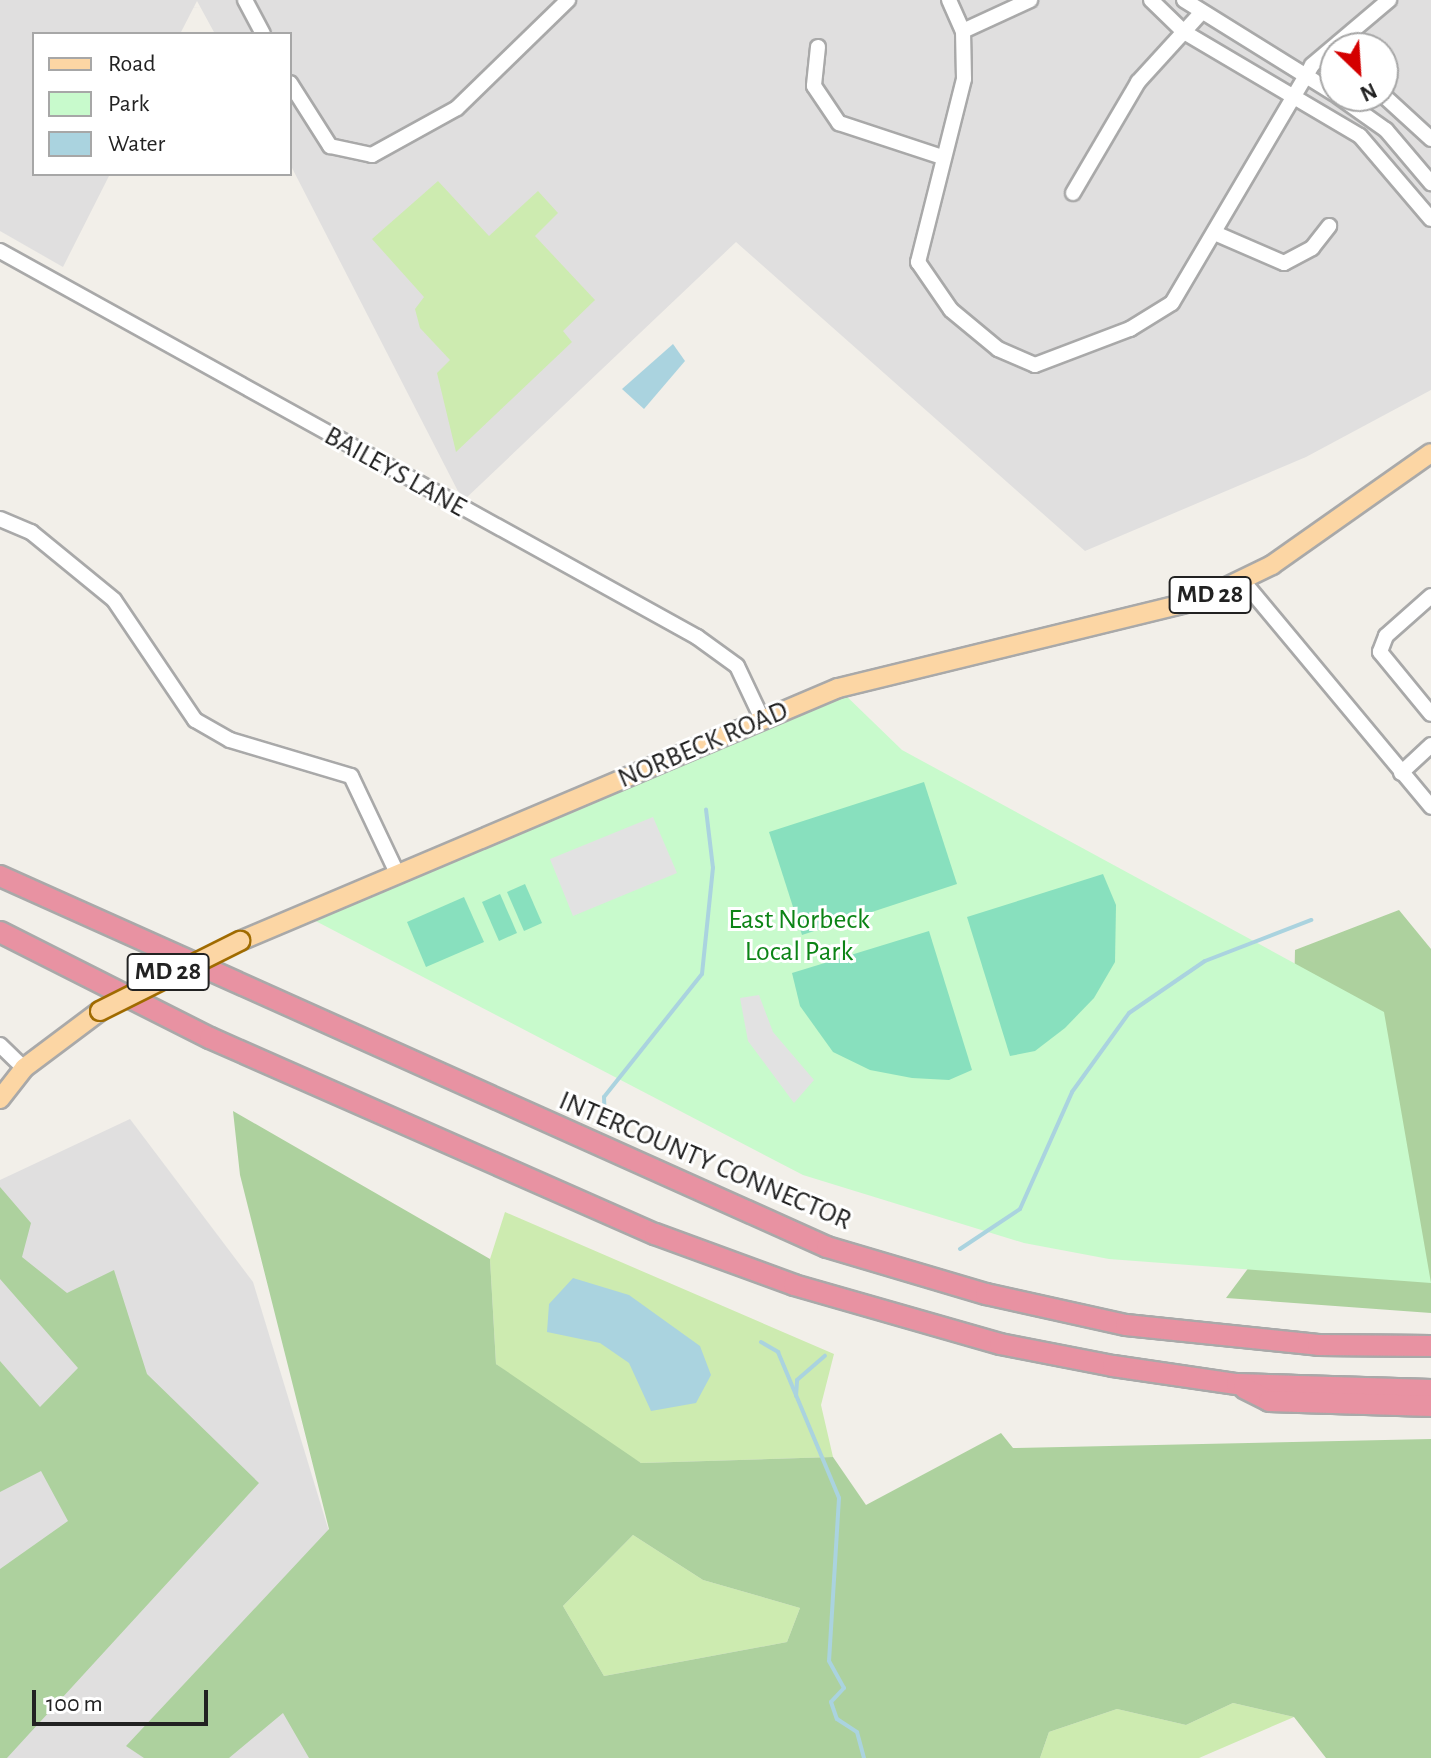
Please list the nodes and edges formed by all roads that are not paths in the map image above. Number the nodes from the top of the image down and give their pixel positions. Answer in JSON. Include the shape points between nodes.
{"nodes":[{"id":1,"x":245,"y":0,"type":"edge"},
{"id":2,"x":568,"y":0,"type":"edge"},
{"id":3,"x":949,"y":0,"type":"edge"},
{"id":4,"x":1030,"y":0,"type":"edge"},
{"id":5,"x":1151,"y":0,"type":"edge"},
{"id":6,"x":1184,"y":0,"type":"edge"},
{"id":7,"x":1389,"y":0,"type":"edge"},
{"id":8,"x":1200,"y":14,"type":"junction"},
{"id":9,"x":963,"y":31,"type":"junction"},
{"id":10,"x":262,"y":32,"type":"edge"},
{"id":11,"x":1184,"y":32,"type":"junction"},
{"id":12,"x":1353,"y":32,"type":"edge"},
{"id":13,"x":818,"y":47,"type":"dead end"},
{"id":14,"x":1319,"y":64,"type":"edge"},
{"id":15,"x":1306,"y":78,"type":"junction"},
{"id":16,"x":1319,"y":85,"type":"edge"},
{"id":17,"x":292,"y":86,"type":"edge"},
{"id":18,"x":1295,"y":97,"type":"junction"},
{"id":19,"x":1399,"y":110,"type":"edge"},
{"id":20,"x":1360,"y":112,"type":"edge"},
{"id":21,"x":1431,"y":139,"type":"edge"},
{"id":22,"x":939,"y":156,"type":"junction"},
{"id":23,"x":1431,"y":183,"type":"edge"},
{"id":24,"x":1073,"y":193,"type":"dead end"},
{"id":25,"x":1431,"y":219,"type":"edge"},
{"id":26,"x":1329,"y":226,"type":"dead end"},
{"id":27,"x":1217,"y":234,"type":"junction"},
{"id":28,"x":0,"y":251,"type":"edge"},
{"id":29,"x":1431,"y":453,"type":"edge"},
{"id":30,"x":0,"y":519,"type":"edge"},
{"id":31,"x":1243,"y":581,"type":"junction"},
{"id":32,"x":1431,"y":596,"type":"edge"},
{"id":33,"x":1431,"y":714,"type":"edge"},
{"id":34,"x":762,"y":719,"type":"junction"},
{"id":35,"x":1431,"y":745,"type":"edge"},
{"id":36,"x":1401,"y":773,"type":"junction"},
{"id":37,"x":1431,"y":807,"type":"edge"},
{"id":38,"x":397,"y":873,"type":"junction"},
{"id":39,"x":0,"y":876,"type":"edge"},
{"id":40,"x":0,"y":932,"type":"edge"},
{"id":41,"x":0,"y":1045,"type":"edge"},
{"id":42,"x":24,"y":1068,"type":"junction"},
{"id":43,"x":0,"y":1099,"type":"edge"},
{"id":44,"x":1431,"y":1346,"type":"edge"},
{"id":45,"x":1237,"y":1384,"type":"junction"},
{"id":46,"x":1431,"y":1390,"type":"edge"},
{"id":47,"x":1431,"y":1406,"type":"edge"}],
"edges":[{"from":1,"to":10,"type":"street"},
{"from":2,"to":17,"type":"street","via":[[457,108],[372,155],[330,146]]},
{"from":3,"to":9,"type":"street"},
{"from":4,"to":9,"type":"street"},
{"from":5,"to":11,"type":"street"},
{"from":6,"to":8,"type":"street"},
{"from":7,"to":12,"type":"street"},
{"from":8,"to":11,"type":"street"},
{"from":8,"to":15,"type":"street"},
{"from":9,"to":22,"type":"street","via":[[964,79]]},
{"from":11,"to":18,"type":"street"},
{"from":11,"to":24,"type":"street","via":[[1121,107]]},
{"from":13,"to":22,"type":"street","via":[[814,86],[839,123]]},
{"from":14,"to":15,"type":"street"},
{"from":15,"to":16,"type":"street"},
{"from":15,"to":18,"type":"street"},
{"from":18,"to":25,"type":"street","via":[[1369,143]]},
{"from":18,"to":27,"type":"street"},
{"from":19,"to":21,"type":"street"},
{"from":20,"to":23,"type":"street","via":[[1386,130]]},
{"from":22,"to":27,"type":"street","via":[[918,241],[920,271],[951,310],[1020,362],[1051,363],[1156,316],[1186,287]]},
{"from":26,"to":27,"type":"street","via":[[1312,248],[1284,263]]},
{"from":28,"to":34,"type":"street","name":"BAILEYS LANE","via":[[697,637],[737,666]]},
{"from":29,"to":31,"type":"main road","name":"NORBECK ROAD","number":"MD 28"},
{"from":30,"to":38,"type":"street","via":[[31,532],[114,600],[195,720],[230,740],[351,776]]},
{"from":31,"to":34,"type":"main road","name":"NORBECK ROAD","number":"MD 28","via":[[1153,615],[875,675]]},
{"from":31,"to":36,"type":"street"},
{"from":32,"to":33,"type":"street","via":[[1386,636],[1380,652]]},
{"from":34,"to":38,"type":"main road","name":"NORBECK ROAD","number":"MD 28"},
{"from":35,"to":36,"type":"street"},
{"from":36,"to":37,"type":"street"},
{"from":38,"to":42,"type":"main road","name":"NORBECK ROAD","number":"MD 28","bridge":true,"via":[[240,941],[100,1011]]},
{"from":39,"to":44,"type":"highway","name":"INTERCOUNTY CONNECTOR","via":[[827,1247],[986,1294],[1126,1325],[1318,1345]]},
{"from":40,"to":45,"type":"highway","via":[[210,1038],[655,1234],[794,1285],[1000,1344]]},
{"from":41,"to":42,"type":"street"},
{"from":42,"to":43,"type":"main road","name":"NORBECK ROAD","number":"MD 28"},
{"from":45,"to":46,"type":"highway"},
{"from":45,"to":47,"type":"highway","via":[[1269,1401]]}]}
